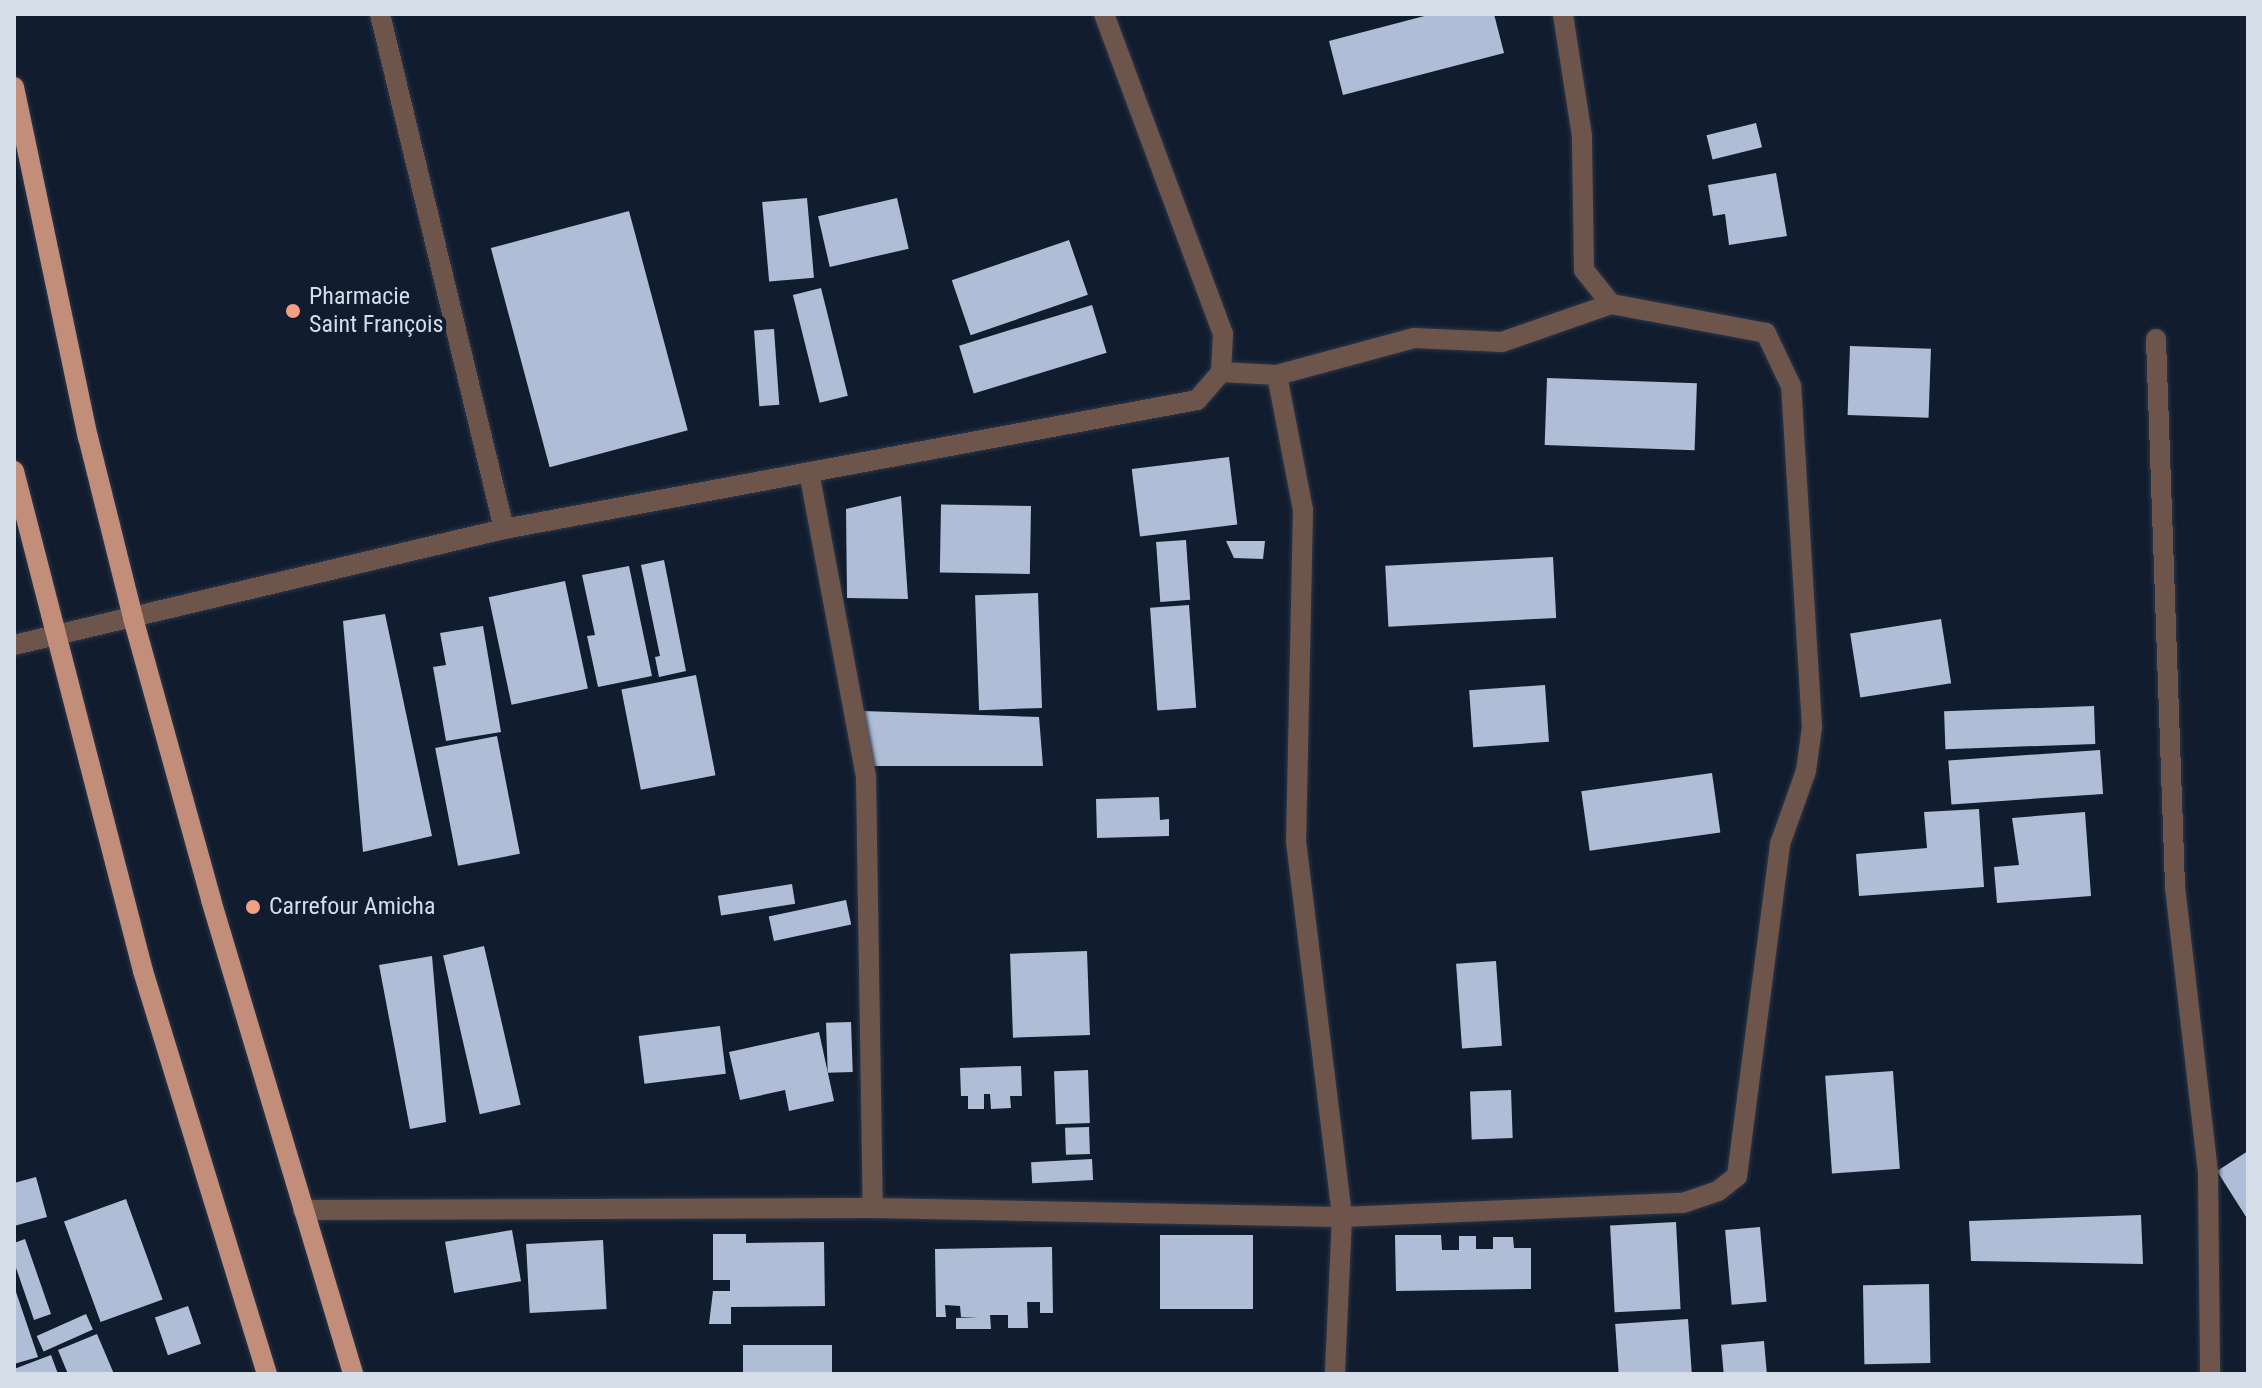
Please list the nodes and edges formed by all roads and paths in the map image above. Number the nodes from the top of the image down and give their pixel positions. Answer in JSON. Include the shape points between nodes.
{"nodes":[{"id":1,"x":380,"y":14,"type":"edge"},
{"id":2,"x":1104,"y":14,"type":"edge"},
{"id":3,"x":1563,"y":14,"type":"edge"},
{"id":4,"x":14,"y":87,"type":"edge"},
{"id":5,"x":1611,"y":304,"type":"junction"},
{"id":6,"x":2156,"y":339,"type":"dead end"},
{"id":7,"x":1221,"y":372,"type":"junction"},
{"id":8,"x":1277,"y":375,"type":"junction"},
{"id":9,"x":14,"y":471,"type":"edge"},
{"id":10,"x":809,"y":472,"type":"junction"},
{"id":11,"x":504,"y":529,"type":"junction"},
{"id":12,"x":133,"y":618,"type":"junction"},
{"id":13,"x":55,"y":635,"type":"junction"},
{"id":14,"x":14,"y":645,"type":"edge"},
{"id":15,"x":873,"y":1208,"type":"junction"},
{"id":16,"x":303,"y":1210,"type":"junction"},
{"id":17,"x":1342,"y":1217,"type":"junction"},
{"id":18,"x":267,"y":1374,"type":"edge"},
{"id":19,"x":353,"y":1374,"type":"edge"},
{"id":20,"x":1335,"y":1374,"type":"edge"},
{"id":21,"x":2210,"y":1374,"type":"edge"}],
"edges":[{"from":1,"to":11,"type":"street"},
{"from":2,"to":7,"type":"street","via":[[1223,334]]},
{"from":3,"to":5,"type":"street","via":[[1582,136],[1584,270]]},
{"from":4,"to":12,"type":"main road","via":[[88,437]]},
{"from":5,"to":8,"type":"street","via":[[1502,342],[1414,338]]},
{"from":5,"to":17,"type":"street","via":[[1766,333],[1791,386],[1812,727],[1806,771],[1780,844],[1737,1176],[1718,1191],[1683,1203]]},
{"from":6,"to":21,"type":"street","via":[[2175,887],[2208,1174]]},
{"from":7,"to":8,"type":"street"},
{"from":7,"to":10,"type":"street","via":[[1197,400]]},
{"from":8,"to":17,"type":"street","via":[[1303,510],[1296,841]]},
{"from":9,"to":13,"type":"main road"},
{"from":10,"to":11,"type":"street"},
{"from":10,"to":15,"type":"street","via":[[866,777]]},
{"from":11,"to":12,"type":"street"},
{"from":12,"to":13,"type":"street"},
{"from":12,"to":16,"type":"main road"},
{"from":13,"to":14,"type":"street"},
{"from":13,"to":18,"type":"main road","via":[[143,971]]},
{"from":15,"to":16,"type":"street"},
{"from":15,"to":17,"type":"street"},
{"from":16,"to":19,"type":"main road"},
{"from":17,"to":20,"type":"street"}]}
